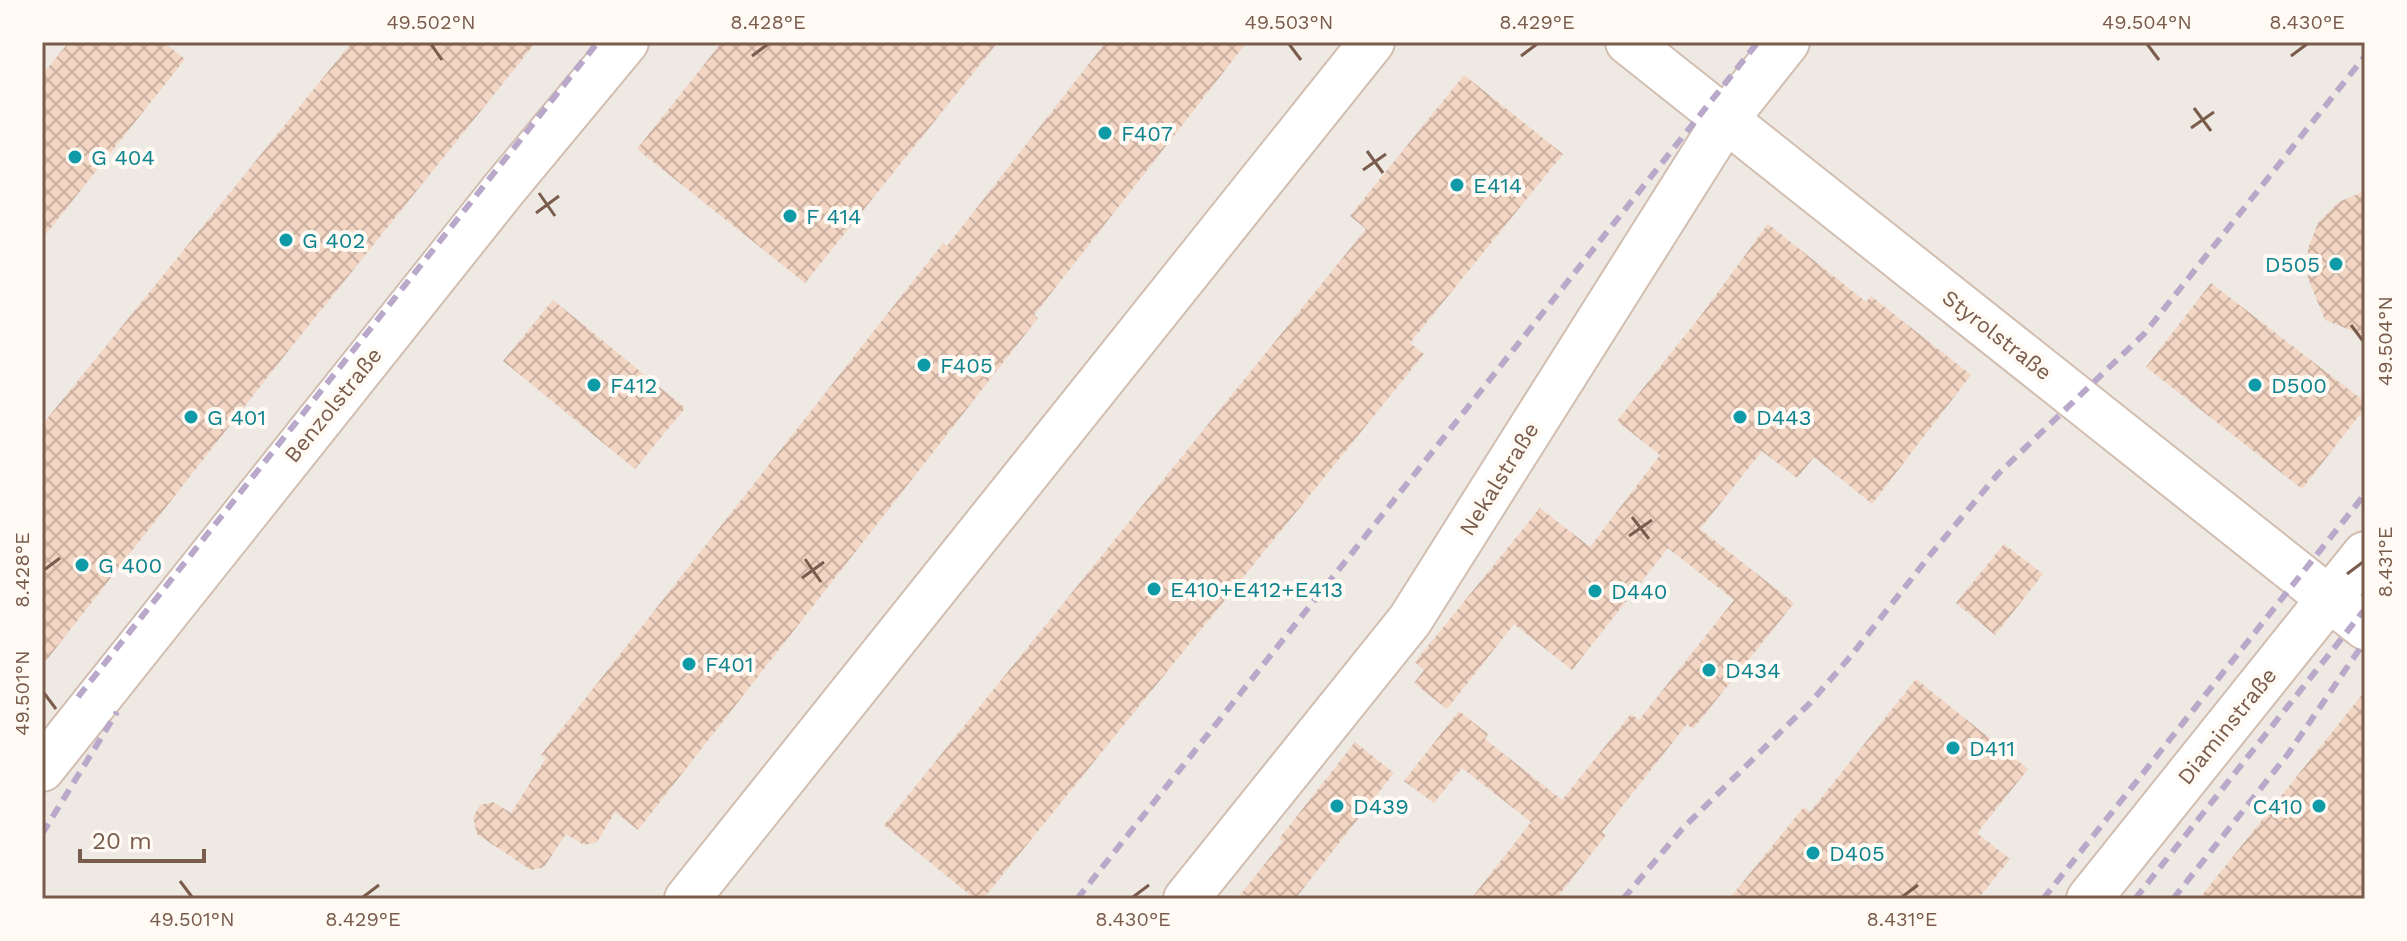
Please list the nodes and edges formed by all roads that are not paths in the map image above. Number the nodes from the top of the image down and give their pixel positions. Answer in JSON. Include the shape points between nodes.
{"nodes":[{"id":1,"x":626,"y":42,"type":"edge"},
{"id":2,"x":1372,"y":42,"type":"edge"},
{"id":3,"x":1628,"y":42,"type":"edge"},
{"id":4,"x":1787,"y":42,"type":"edge"},
{"id":5,"x":1726,"y":119,"type":"junction"},
{"id":6,"x":2365,"y":554,"type":"edge"},
{"id":7,"x":2329,"y":599,"type":"junction"},
{"id":8,"x":2365,"y":627,"type":"edge"},
{"id":9,"x":42,"y":769,"type":"edge"},
{"id":10,"x":687,"y":899,"type":"edge"},
{"id":11,"x":1186,"y":899,"type":"edge"},
{"id":12,"x":2089,"y":899,"type":"edge"}],
"edges":[{"from":1,"to":9,"type":"street","name":"Benzolstraße"},
{"from":2,"to":10,"type":"street"},
{"from":3,"to":5,"type":"street","name":"Styrolstraße"},
{"from":4,"to":5,"type":"street","name":"Nekalstraße"},
{"from":5,"to":7,"type":"street","name":"Styrolstraße"},
{"from":5,"to":11,"type":"street","name":"Nekalstraße","via":[[1410,620]]},
{"from":6,"to":7,"type":"street","name":"Diaminstraße"},
{"from":7,"to":8,"type":"street","name":"Styrolstraße"},
{"from":7,"to":12,"type":"street","name":"Diaminstraße"}]}
